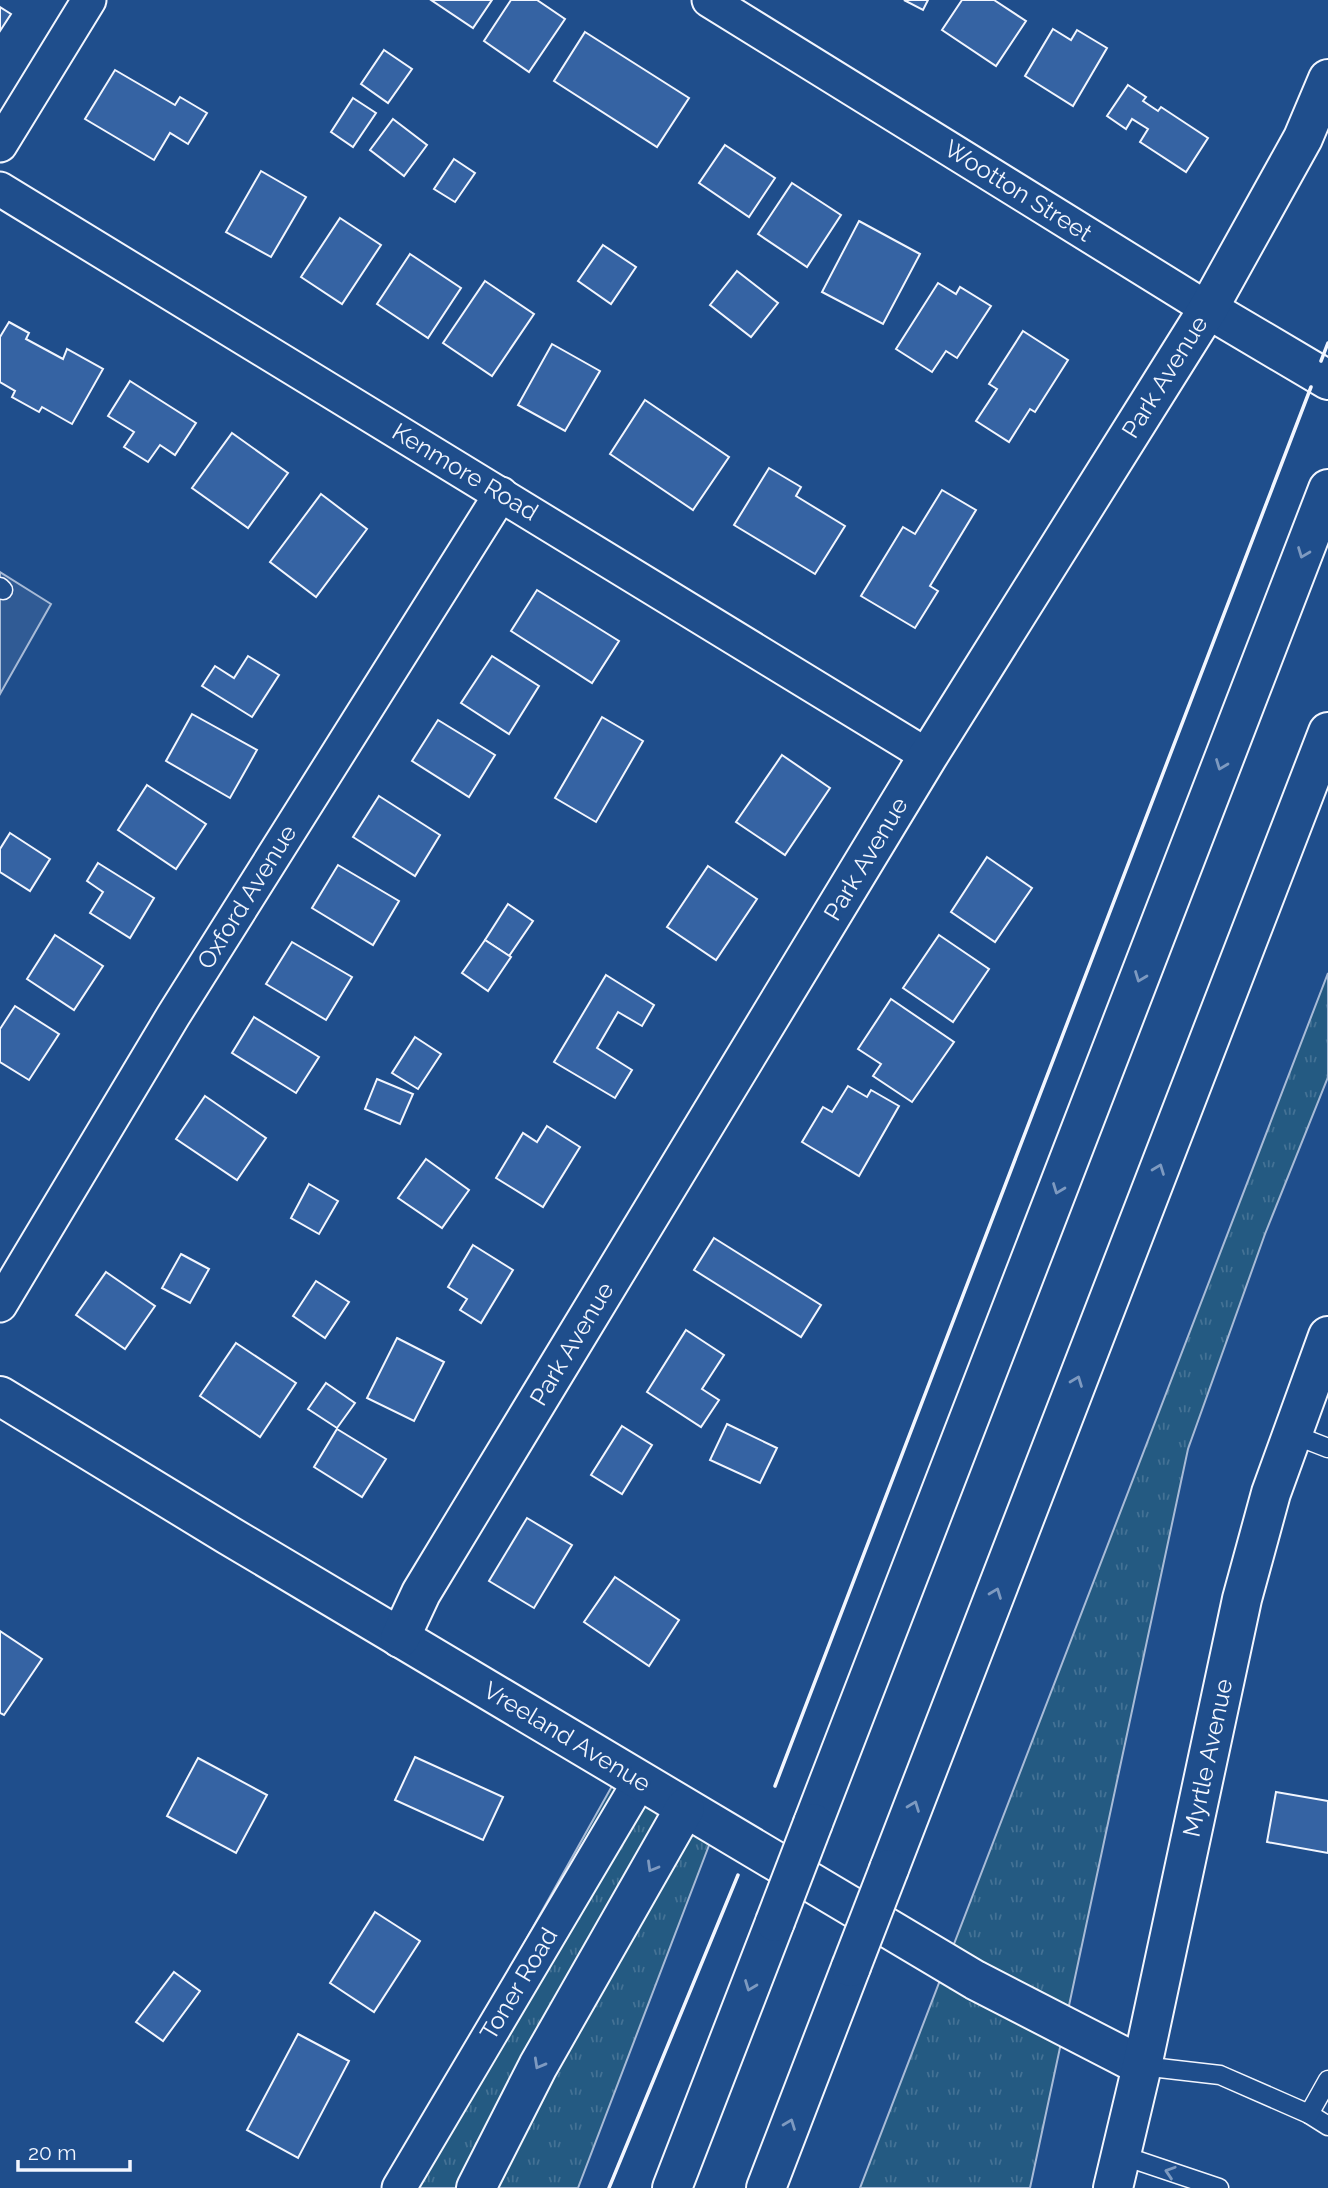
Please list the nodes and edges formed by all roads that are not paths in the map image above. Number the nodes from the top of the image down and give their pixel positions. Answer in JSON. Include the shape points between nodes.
{"nodes":[{"id":1,"x":89,"y":0,"type":"edge"},
{"id":2,"x":709,"y":0,"type":"edge"},
{"id":3,"x":1328,"y":79,"type":"edge"},
{"id":4,"x":0,"y":145,"type":"edge"},
{"id":5,"x":0,"y":190,"type":"edge"},
{"id":6,"x":1208,"y":309,"type":"junction"},
{"id":7,"x":1328,"y":380,"type":"edge"},
{"id":8,"x":1328,"y":489,"type":"edge"},
{"id":9,"x":501,"y":494,"type":"junction"},
{"id":10,"x":1328,"y":732,"type":"edge"},
{"id":11,"x":928,"y":756,"type":"junction"},
{"id":12,"x":0,"y":1305,"type":"edge"},
{"id":13,"x":1328,"y":1336,"type":"edge"},
{"id":14,"x":0,"y":1396,"type":"edge"},
{"id":15,"x":1292,"y":1434,"type":"junction"},
{"id":16,"x":1328,"y":1448,"type":"edge"},
{"id":17,"x":400,"y":1638,"type":"junction"},
{"id":18,"x":640,"y":1780,"type":"junction"},
{"id":19,"x":685,"y":1808,"type":"junction"},
{"id":20,"x":1142,"y":2066,"type":"junction"},
{"id":21,"x":1328,"y":2080,"type":"edge"},
{"id":22,"x":1309,"y":2114,"type":"junction"},
{"id":23,"x":1328,"y":2126,"type":"edge"},
{"id":24,"x":1117,"y":2172,"type":"edge"},
{"id":25,"x":398,"y":2188,"type":"edge"},
{"id":26,"x":475,"y":2188,"type":"edge"},
{"id":27,"x":672,"y":2188,"type":"edge"},
{"id":28,"x":766,"y":2188,"type":"edge"},
{"id":29,"x":1219,"y":2188,"type":"edge"}],
"edges":[{"from":1,"to":4,"type":"street"},
{"from":2,"to":6,"type":"street","name":"Wootton Street"},
{"from":3,"to":6,"type":"main road","name":"Park Avenue","via":[[1303,138]]},
{"from":5,"to":9,"type":"street","name":"Kenmore Road"},
{"from":6,"to":7,"type":"main road","name":"Wootton Street"},
{"from":6,"to":11,"type":"main road","name":"Park Avenue"},
{"from":8,"to":27,"type":"main road","one_way":true,"bridge":true},
{"from":9,"to":11,"type":"street","name":"Kenmore Road"},
{"from":9,"to":12,"type":"street","name":"Oxford Avenue","via":[[180,1004]]},
{"from":28,"to":10,"type":"main road","one_way":true,"bridge":true},
{"from":11,"to":17,"type":"main road","name":"Park Avenue","via":[[421,1593]]},
{"from":13,"to":15,"type":"main road","name":"Myrtle Avenue"},
{"from":14,"to":17,"type":"main road","name":"Vreeland Avenue"},
{"from":15,"to":16,"type":"lane"},
{"from":15,"to":20,"type":"main road","name":"Myrtle Avenue","via":[[1242,1599]]},
{"from":17,"to":18,"type":"main road","name":"Vreeland Avenue"},
{"from":18,"to":19,"type":"main road","name":"Vreeland Avenue"},
{"from":18,"to":25,"type":"street","name":"Toner Road"},
{"from":19,"to":20,"type":"main road","name":"Vreeland Avenue","via":[[975,1980]]},
{"from":19,"to":26,"type":"main road","one_way":true,"via":[[537,2066]]},
{"from":20,"to":22,"type":"lane","via":[[1220,2075]]},
{"from":20,"to":24,"type":"main road","name":"Myrtle Avenue"},
{"from":21,"to":22,"type":"lane"},
{"from":22,"to":23,"type":"lane"},
{"from":29,"to":24,"type":"lane","one_way":true}]}
